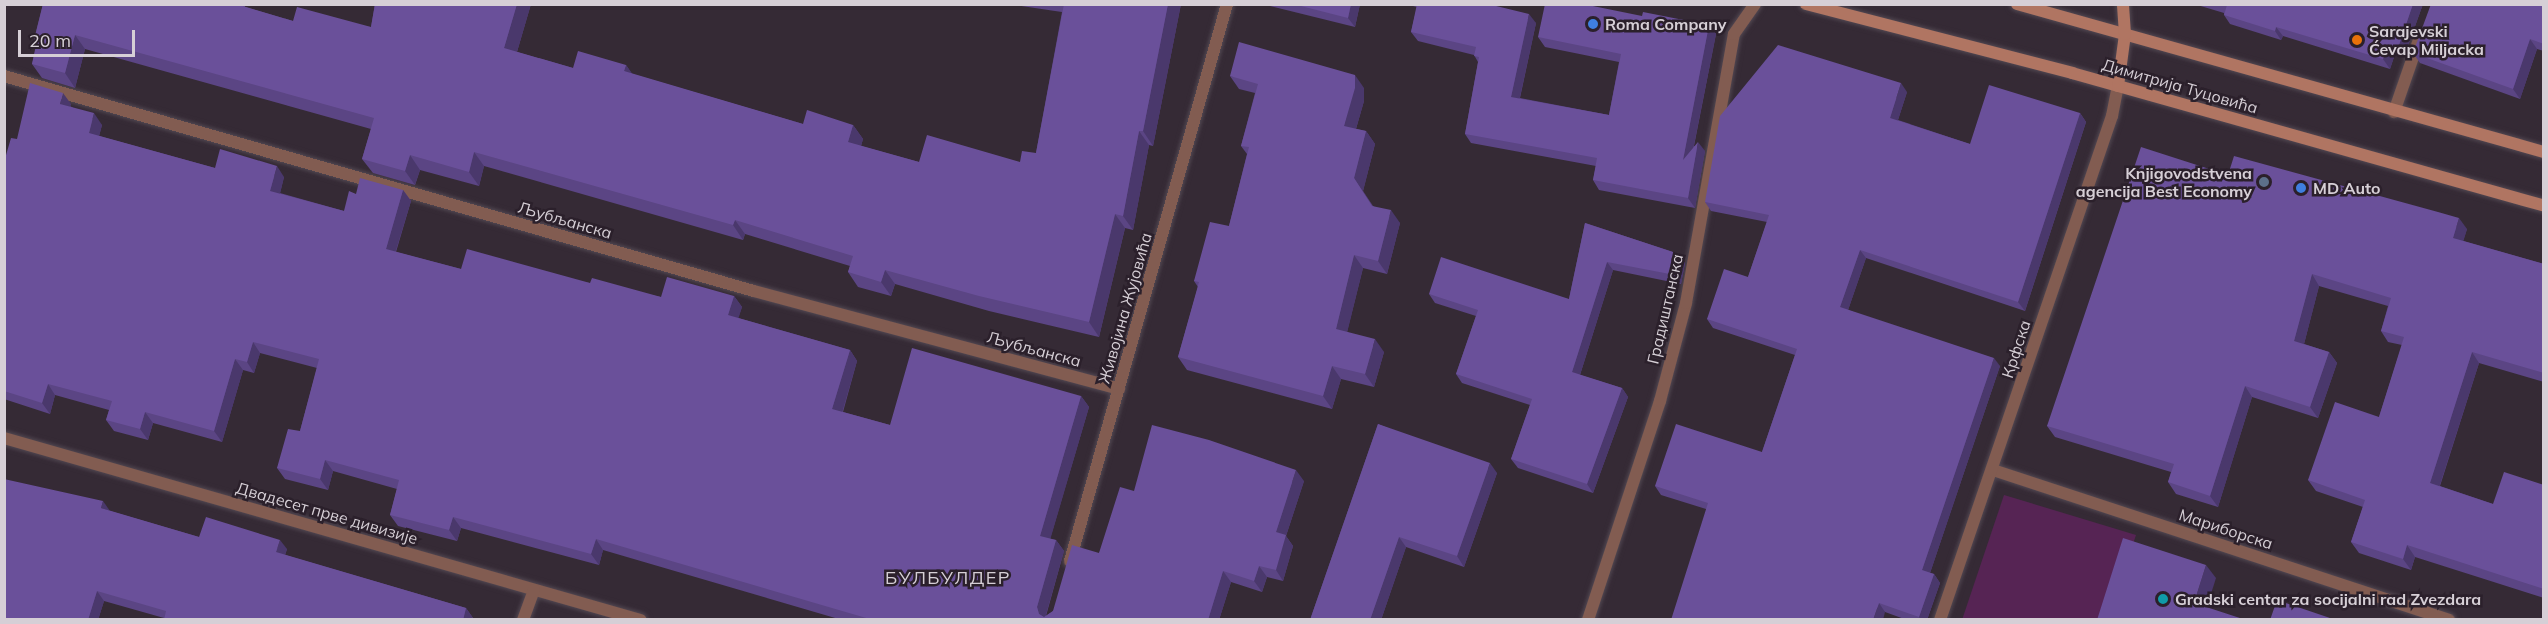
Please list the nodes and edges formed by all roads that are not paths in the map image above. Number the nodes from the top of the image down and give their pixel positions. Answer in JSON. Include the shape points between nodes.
{"nodes":[{"id":1,"x":1227,"y":4,"type":"edge"},
{"id":2,"x":1755,"y":4,"type":"edge"},
{"id":3,"x":1806,"y":4,"type":"edge"},
{"id":4,"x":2017,"y":4,"type":"edge"},
{"id":5,"x":2122,"y":4,"type":"edge"},
{"id":6,"x":2424,"y":26,"type":"edge"},
{"id":7,"x":2125,"y":34,"type":"junction"},
{"id":8,"x":4,"y":76,"type":"edge"},
{"id":9,"x":2118,"y":86,"type":"junction"},
{"id":10,"x":2394,"y":112,"type":"junction"},
{"id":11,"x":2544,"y":153,"type":"edge"},
{"id":12,"x":2544,"y":206,"type":"edge"},
{"id":13,"x":1119,"y":389,"type":"junction"},
{"id":14,"x":4,"y":438,"type":"edge"},
{"id":15,"x":1993,"y":470,"type":"junction"},
{"id":16,"x":1066,"y":575,"type":"edge"},
{"id":17,"x":534,"y":590,"type":"junction"},
{"id":18,"x":523,"y":620,"type":"edge"},
{"id":19,"x":641,"y":620,"type":"edge"},
{"id":20,"x":1588,"y":620,"type":"edge"},
{"id":21,"x":1940,"y":620,"type":"edge"},
{"id":22,"x":2449,"y":620,"type":"edge"}],
"edges":[{"from":1,"to":13,"type":"street","name":"Живојина Жујовића"},
{"from":2,"to":20,"type":"street","name":"Градиштанска","via":[[1734,34],[1686,303],[1660,401]]},
{"from":3,"to":9,"type":"main road","name":"Димитрија Туцовића"},
{"from":4,"to":7,"type":"main road"},
{"from":5,"to":7,"type":"main road"},
{"from":6,"to":10,"type":"street"},
{"from":7,"to":9,"type":"main road"},
{"from":7,"to":10,"type":"main road"},
{"from":8,"to":13,"type":"street","name":"Љубљанска","via":[[742,288]]},
{"from":9,"to":12,"type":"main road","name":"Димитрија Туцовића"},
{"from":9,"to":15,"type":"street","name":"Крфска","via":[[2112,116]]},
{"from":10,"to":11,"type":"main road"},
{"from":13,"to":16,"type":"street","name":"Живојина Жујовића"},
{"from":14,"to":17,"type":"street","name":"Двадесет прве дивизије"},
{"from":15,"to":21,"type":"street","name":"Крфска"},
{"from":15,"to":22,"type":"street","name":"Мариборска"},
{"from":17,"to":18,"type":"street"},
{"from":17,"to":19,"type":"street","name":"Двадесет прве дивизије"}]}
